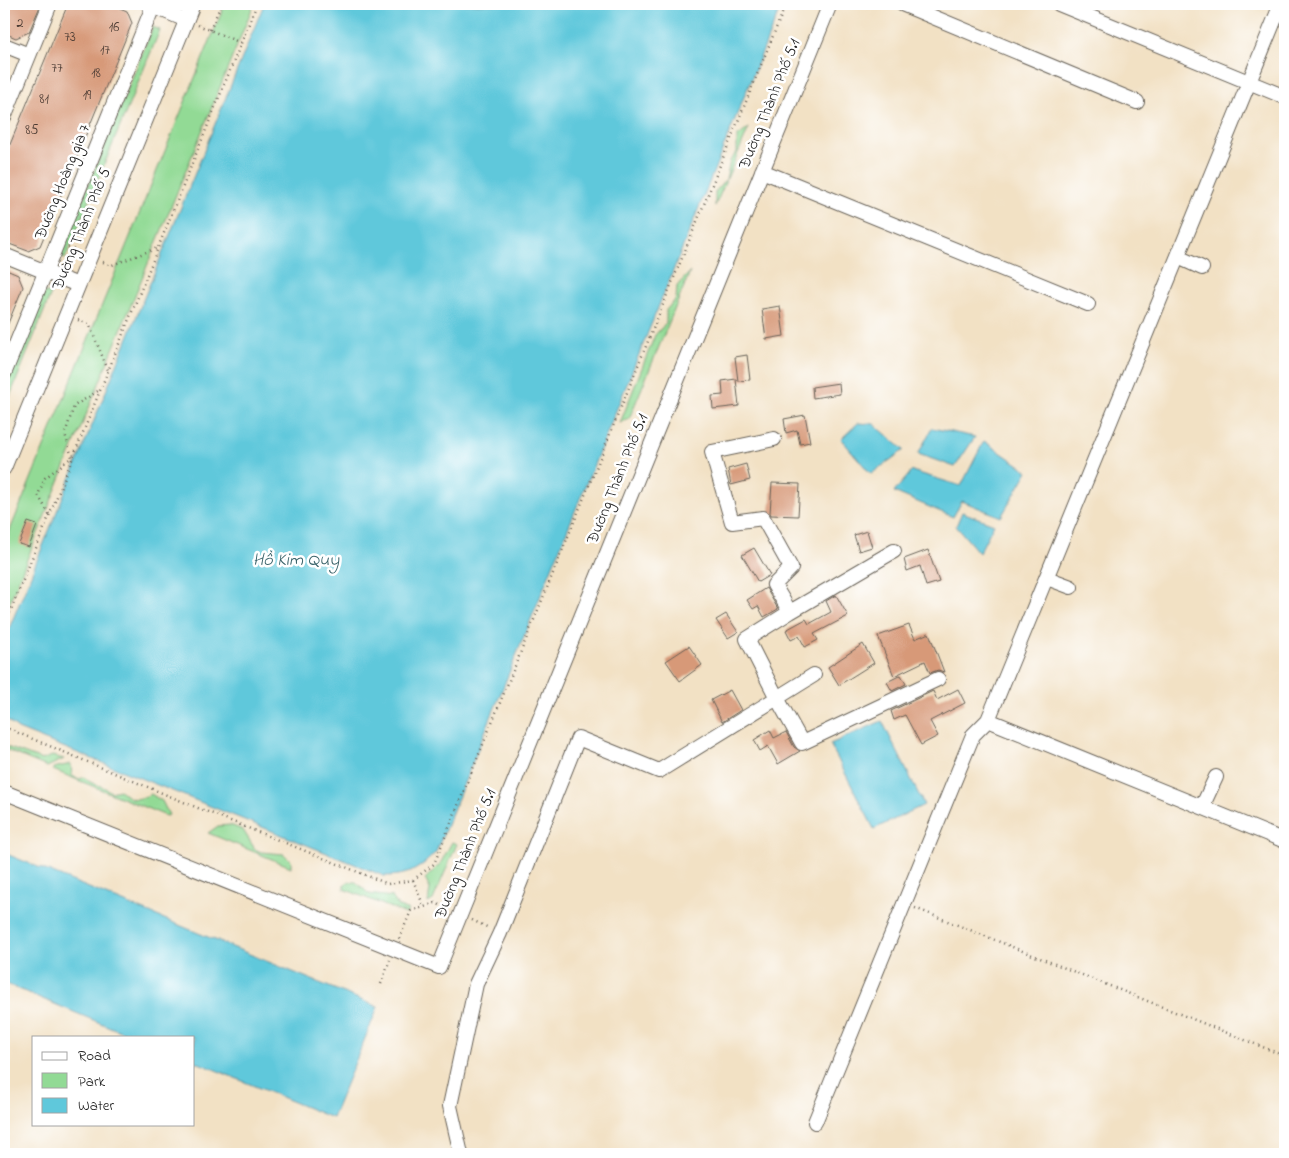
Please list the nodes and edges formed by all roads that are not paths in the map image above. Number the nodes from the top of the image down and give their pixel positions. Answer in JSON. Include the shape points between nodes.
{"nodes":[{"id":1,"x":50,"y":4,"type":"edge"},
{"id":2,"x":193,"y":4,"type":"edge"},
{"id":3,"x":830,"y":4,"type":"edge"},
{"id":4,"x":902,"y":4,"type":"edge"},
{"id":5,"x":1059,"y":4,"type":"edge"},
{"id":6,"x":1281,"y":4,"type":"edge"},
{"id":7,"x":152,"y":5,"type":"edge"},
{"id":8,"x":186,"y":20,"type":"junction"},
{"id":9,"x":4,"y":45,"type":"edge"},
{"id":10,"x":29,"y":55,"type":"junction"},
{"id":11,"x":1248,"y":83,"type":"junction"},
{"id":12,"x":1285,"y":98,"type":"edge"},
{"id":13,"x":1138,"y":102,"type":"dead end"},
{"id":14,"x":4,"y":117,"type":"edge"},
{"id":15,"x":762,"y":171,"type":"junction"},
{"id":16,"x":4,"y":255,"type":"edge"},
{"id":17,"x":1178,"y":257,"type":"junction"},
{"id":18,"x":1202,"y":268,"type":"dead end"},
{"id":19,"x":45,"y":272,"type":"junction"},
{"id":20,"x":78,"y":285,"type":"junction"},
{"id":21,"x":1088,"y":304,"type":"dead end"},
{"id":22,"x":4,"y":374,"type":"edge"},
{"id":23,"x":774,"y":439,"type":"dead end"},
{"id":24,"x":4,"y":468,"type":"edge"},
{"id":25,"x":894,"y":551,"type":"dead end"},
{"id":26,"x":1046,"y":578,"type":"junction"},
{"id":27,"x":1070,"y":586,"type":"dead end"},
{"id":28,"x":790,"y":612,"type":"junction"},
{"id":29,"x":814,"y":675,"type":"dead end"},
{"id":30,"x":938,"y":679,"type":"dead end"},
{"id":31,"x":777,"y":698,"type":"junction"},
{"id":32,"x":988,"y":720,"type":"junction"},
{"id":33,"x":1216,"y":777,"type":"dead end"},
{"id":34,"x":4,"y":792,"type":"edge"},
{"id":35,"x":1202,"y":807,"type":"junction"},
{"id":36,"x":1285,"y":841,"type":"edge"},
{"id":37,"x":815,"y":1122,"type":"dead end"},
{"id":38,"x":461,"y":1154,"type":"edge"}],
"edges":[{"from":1,"to":10,"type":"street"},
{"from":2,"to":8,"type":"street","name":"Đường Thành Phố 5"},
{"from":3,"to":15,"type":"street","name":"Đường Thành Phố 5.1"},
{"from":4,"to":13,"type":"street"},
{"from":5,"to":11,"type":"street"},
{"from":6,"to":11,"type":"street"},
{"from":7,"to":8,"type":"street"},
{"from":7,"to":19,"type":"street","name":"Đường Hoàng gia 7"},
{"from":8,"to":20,"type":"street","name":"Đường Thành Phố 5"},
{"from":9,"to":10,"type":"street"},
{"from":10,"to":14,"type":"street"},
{"from":11,"to":12,"type":"street"},
{"from":11,"to":17,"type":"street"},
{"from":15,"to":21,"type":"street"},
{"from":15,"to":34,"type":"street","name":"Đường Thành Phố 5.1","via":[[439,967]]},
{"from":16,"to":19,"type":"street"},
{"from":17,"to":18,"type":"street"},
{"from":17,"to":26,"type":"street"},
{"from":19,"to":20,"type":"street"},
{"from":19,"to":22,"type":"street","name":"Đường Hoàng gia 7"},
{"from":20,"to":24,"type":"street","name":"Đường Thành Phố 5"},
{"from":23,"to":28,"type":"street","via":[[712,452],[732,522],[763,518],[791,568],[774,585]]},
{"from":25,"to":28,"type":"street"},
{"from":26,"to":27,"type":"street"},
{"from":26,"to":32,"type":"street"},
{"from":28,"to":31,"type":"street","via":[[746,639]]},
{"from":29,"to":31,"type":"street"},
{"from":30,"to":31,"type":"street","via":[[802,743]]},
{"from":31,"to":38,"type":"street","via":[[659,771],[578,738],[500,933],[476,984],[450,1106]]},
{"from":32,"to":35,"type":"street"},
{"from":32,"to":37,"type":"street","via":[[973,735]]},
{"from":33,"to":35,"type":"street"},
{"from":35,"to":36,"type":"street"}]}
